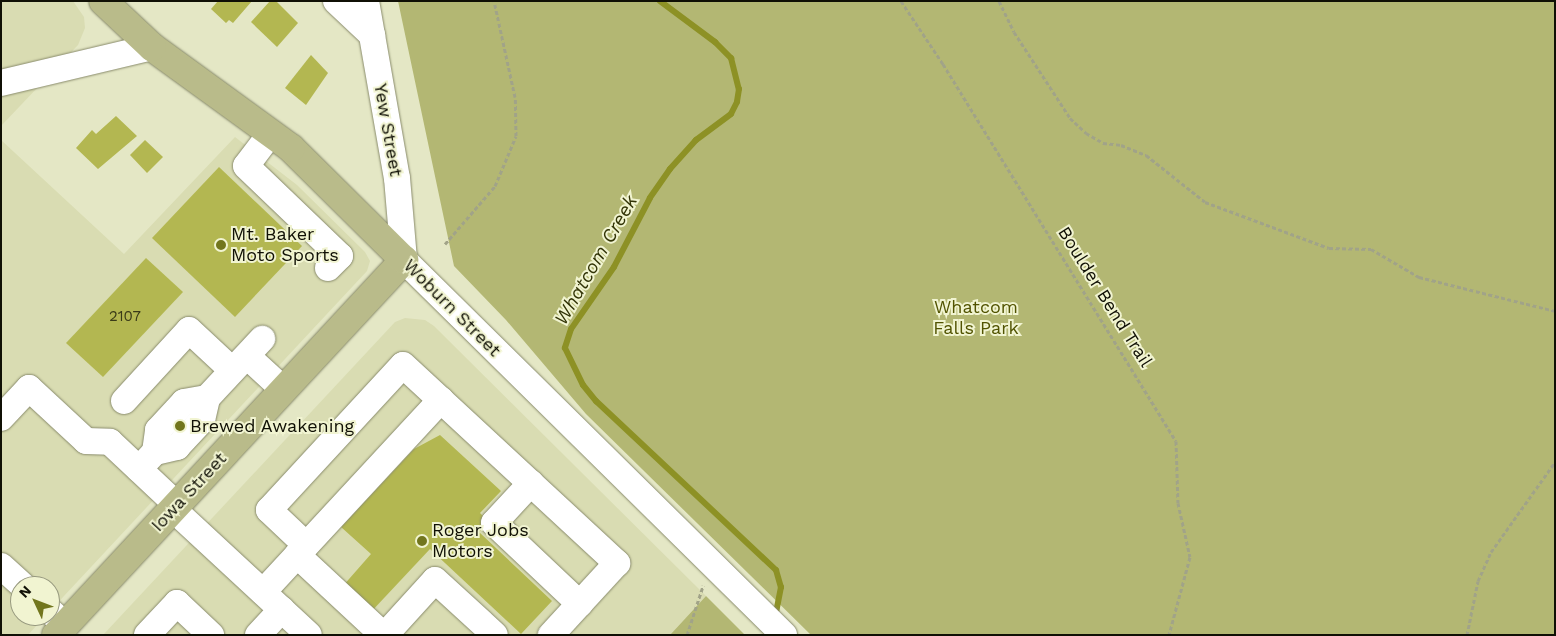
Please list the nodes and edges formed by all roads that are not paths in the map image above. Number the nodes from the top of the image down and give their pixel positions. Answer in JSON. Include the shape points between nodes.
{"nodes":[{"id":1,"x":103,"y":1,"type":"edge"},
{"id":2,"x":336,"y":1,"type":"edge"},
{"id":3,"x":366,"y":1,"type":"edge"},
{"id":4,"x":372,"y":35,"type":"junction"},
{"id":5,"x":152,"y":47,"type":"junction"},
{"id":6,"x":1,"y":83,"type":"edge"},
{"id":7,"x":271,"y":133,"type":"junction"},
{"id":8,"x":404,"y":260,"type":"junction"},
{"id":9,"x":328,"y":268,"type":"dead end"},
{"id":10,"x":247,"y":355,"type":"junction"},
{"id":11,"x":284,"y":390,"type":"junction"},
{"id":12,"x":441,"y":400,"type":"junction"},
{"id":13,"x":124,"y":402,"type":"dead end"},
{"id":14,"x":1,"y":418,"type":"edge"},
{"id":15,"x":147,"y":461,"type":"junction"},
{"id":16,"x":531,"y":483,"type":"junction"},
{"id":17,"x":175,"y":507,"type":"junction"},
{"id":18,"x":302,"y":550,"type":"junction"},
{"id":19,"x":1,"y":566,"type":"edge"},
{"id":20,"x":12,"y":576,"type":"edge"},
{"id":21,"x":263,"y":592,"type":"junction"},
{"id":22,"x":580,"y":604,"type":"junction"},
{"id":23,"x":282,"y":610,"type":"junction"},
{"id":24,"x":60,"y":621,"type":"edge"},
{"id":25,"x":147,"y":635,"type":"edge"},
{"id":26,"x":210,"y":635,"type":"edge"},
{"id":27,"x":258,"y":635,"type":"edge"},
{"id":28,"x":309,"y":635,"type":"edge"},
{"id":29,"x":384,"y":635,"type":"edge"},
{"id":30,"x":495,"y":635,"type":"edge"},
{"id":31,"x":551,"y":635,"type":"edge"},
{"id":32,"x":784,"y":635,"type":"edge"}],
"edges":[{"from":1,"to":5,"type":"main road","name":"Woburn Street"},
{"from":2,"to":4,"type":"street"},
{"from":3,"to":4,"type":"street","name":"Yew Street"},
{"from":4,"to":8,"type":"street","name":"Yew Street","via":[[397,178]]},
{"from":5,"to":6,"type":"street"},
{"from":5,"to":7,"type":"main road","name":"Woburn Street"},
{"from":7,"to":8,"type":"main road","name":"Woburn Street","via":[[291,148]]},
{"from":7,"to":9,"type":"street","via":[[246,166],[340,256]]},
{"from":8,"to":11,"type":"main road","name":"Iowa Street"},
{"from":8,"to":32,"type":"street","name":"Woburn Street","via":[[716,582]]},
{"from":10,"to":11,"type":"street"},
{"from":10,"to":13,"type":"street","via":[[189,330]]},
{"from":10,"to":15,"type":"street","via":[[206,398],[184,402],[158,430]]},
{"from":11,"to":17,"type":"main road","name":"Iowa Street"},
{"from":12,"to":16,"type":"street"},
{"from":12,"to":18,"type":"street"},
{"from":12,"to":18,"type":"street","via":[[403,365],[268,510]]},
{"from":14,"to":15,"type":"street","via":[[29,388],[86,441],[110,442]]},
{"from":15,"to":17,"type":"street"},
{"from":16,"to":22,"type":"street","via":[[494,522]]},
{"from":16,"to":22,"type":"street","via":[[617,563]]},
{"from":17,"to":21,"type":"street"},
{"from":17,"to":24,"type":"main road","name":"Iowa Street"},
{"from":18,"to":21,"type":"street"},
{"from":18,"to":29,"type":"street"},
{"from":19,"to":20,"type":"street"},
{"from":21,"to":23,"type":"street"},
{"from":22,"to":31,"type":"street"},
{"from":23,"to":27,"type":"street"},
{"from":23,"to":28,"type":"street"},
{"from":25,"to":26,"type":"street","via":[[177,603]]},
{"from":29,"to":30,"type":"street","via":[[435,580]]}]}
